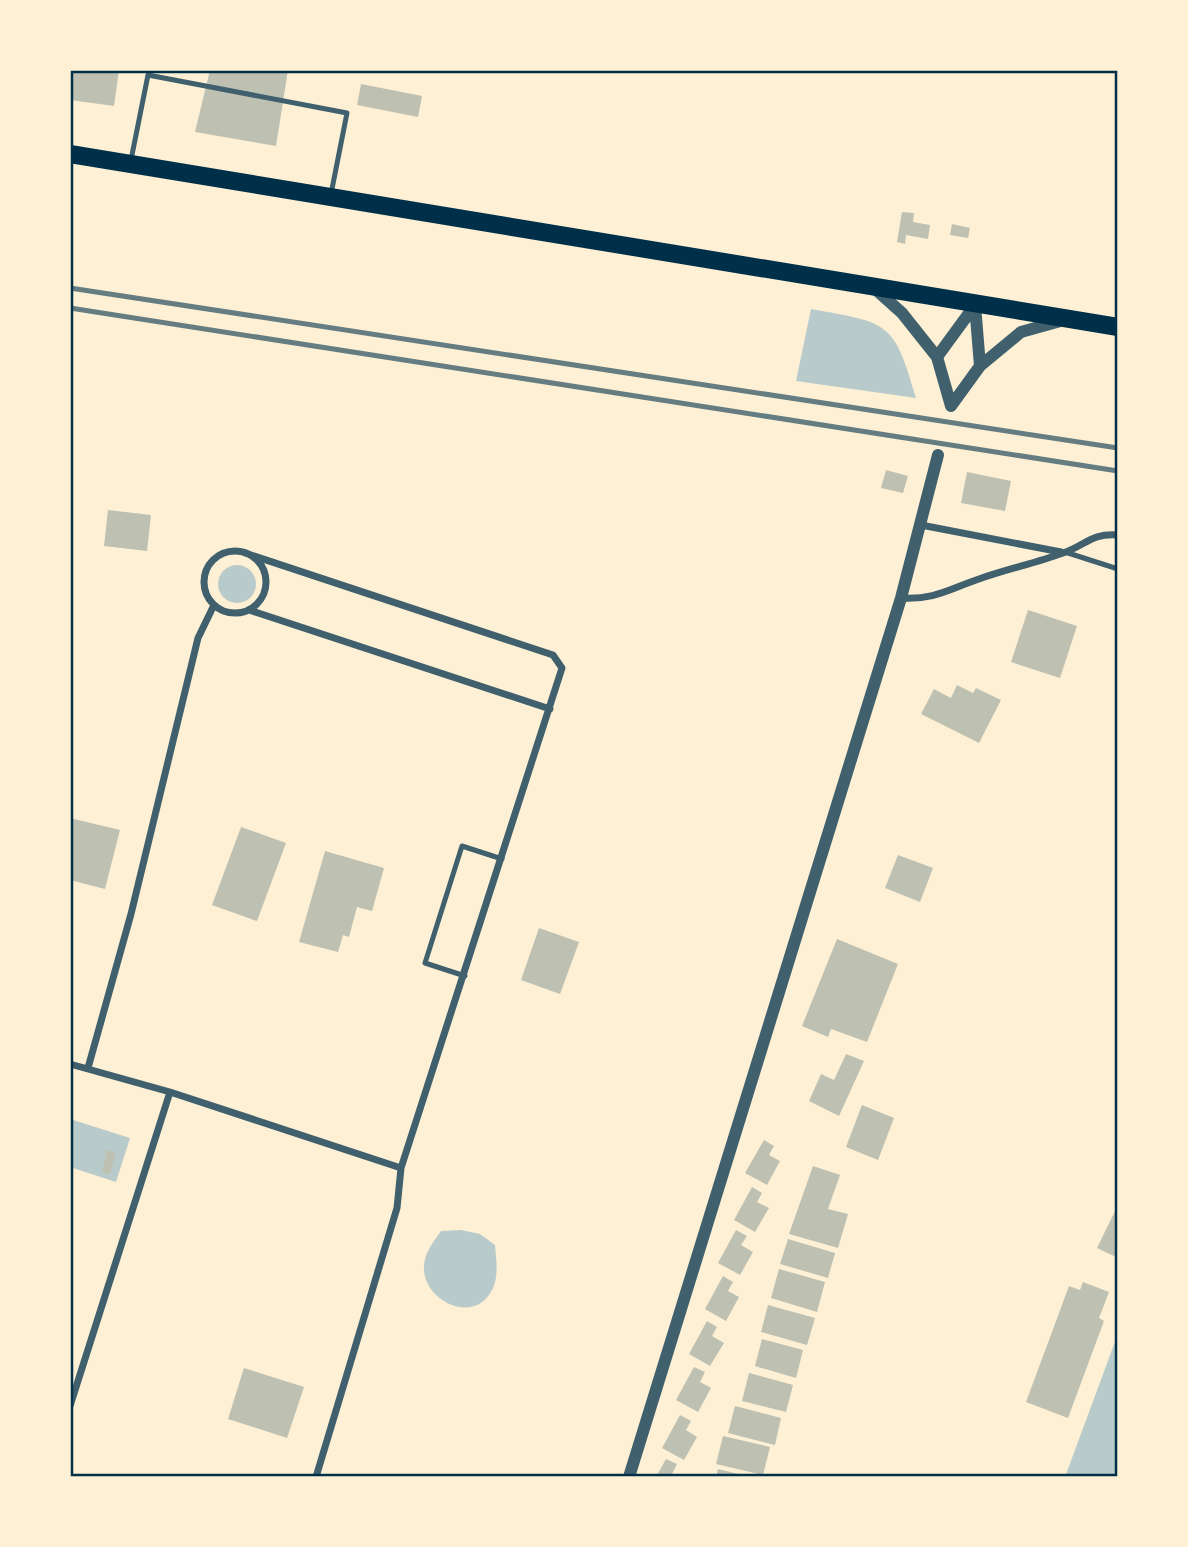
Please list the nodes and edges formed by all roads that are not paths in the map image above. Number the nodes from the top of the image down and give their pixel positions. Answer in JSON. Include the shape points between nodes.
{"nodes":[{"id":1,"x":148,"y":73,"type":"edge"},
{"id":2,"x":70,"y":154,"type":"edge"},
{"id":3,"x":131,"y":164,"type":"junction"},
{"id":4,"x":330,"y":197,"type":"junction"},
{"id":5,"x":873,"y":287,"type":"junction"},
{"id":6,"x":975,"y":305,"type":"junction"},
{"id":7,"x":1070,"y":318,"type":"junction"},
{"id":8,"x":1118,"y":327,"type":"edge"},
{"id":9,"x":937,"y":357,"type":"junction"},
{"id":10,"x":981,"y":366,"type":"junction"},
{"id":11,"x":938,"y":455,"type":"dead end"},
{"id":12,"x":920,"y":525,"type":"junction"},
{"id":13,"x":1118,"y":535,"type":"edge"},
{"id":14,"x":1065,"y":552,"type":"junction"},
{"id":15,"x":245,"y":553,"type":"junction"},
{"id":16,"x":1118,"y":569,"type":"edge"},
{"id":17,"x":901,"y":598,"type":"junction"},
{"id":18,"x":214,"y":605,"type":"junction"},
{"id":19,"x":249,"y":610,"type":"junction"},
{"id":20,"x":550,"y":709,"type":"junction"},
{"id":21,"x":502,"y":859,"type":"junction"},
{"id":22,"x":465,"y":976,"type":"junction"},
{"id":23,"x":70,"y":1064,"type":"edge"},
{"id":24,"x":88,"y":1068,"type":"junction"},
{"id":25,"x":170,"y":1092,"type":"junction"},
{"id":26,"x":401,"y":1168,"type":"junction"},
{"id":27,"x":70,"y":1406,"type":"edge"},
{"id":28,"x":316,"y":1477,"type":"edge"},
{"id":29,"x":629,"y":1477,"type":"edge"}],
"edges":[{"from":1,"to":3,"type":"lane"},
{"from":1,"to":4,"type":"lane","via":[[347,113]]},
{"from":2,"to":3,"type":"main road"},
{"from":3,"to":4,"type":"main road"},
{"from":4,"to":5,"type":"main road"},
{"from":5,"to":6,"type":"main road"},
{"from":5,"to":9,"type":"street","via":[[902,313]]},
{"from":6,"to":7,"type":"main road"},
{"from":6,"to":9,"type":"street"},
{"from":6,"to":10,"type":"street"},
{"from":7,"to":8,"type":"main road"},
{"from":7,"to":10,"type":"street","via":[[1021,332]]},
{"from":9,"to":10,"type":"street","via":[[951,406]]},
{"from":11,"to":12,"type":"street"},
{"from":12,"to":14,"type":"street"},
{"from":12,"to":17,"type":"street"},
{"from":13,"to":14,"type":"street","via":[[1099,534]]},
{"from":14,"to":16,"type":"lane"},
{"from":14,"to":17,"type":"street","via":[[976,579],[944,594]]},
{"from":15,"to":18,"type":"street","via":[[222,554],[207,568],[204,587]]},
{"from":15,"to":19,"type":"street","via":[[258,561],[266,578],[262,597]]},
{"from":15,"to":20,"type":"street","via":[[553,655],[562,668]]},
{"from":17,"to":29,"type":"street"},
{"from":18,"to":19,"type":"street","via":[[230,613]]},
{"from":18,"to":24,"type":"street","via":[[198,638]]},
{"from":19,"to":20,"type":"street"},
{"from":20,"to":21,"type":"street"},
{"from":21,"to":22,"type":"street"},
{"from":21,"to":22,"type":"lane","via":[[462,846],[425,963]]},
{"from":22,"to":26,"type":"street"},
{"from":23,"to":24,"type":"street"},
{"from":24,"to":25,"type":"street"},
{"from":25,"to":26,"type":"street"},
{"from":25,"to":27,"type":"street"},
{"from":26,"to":28,"type":"street","via":[[397,1209]]}]}
